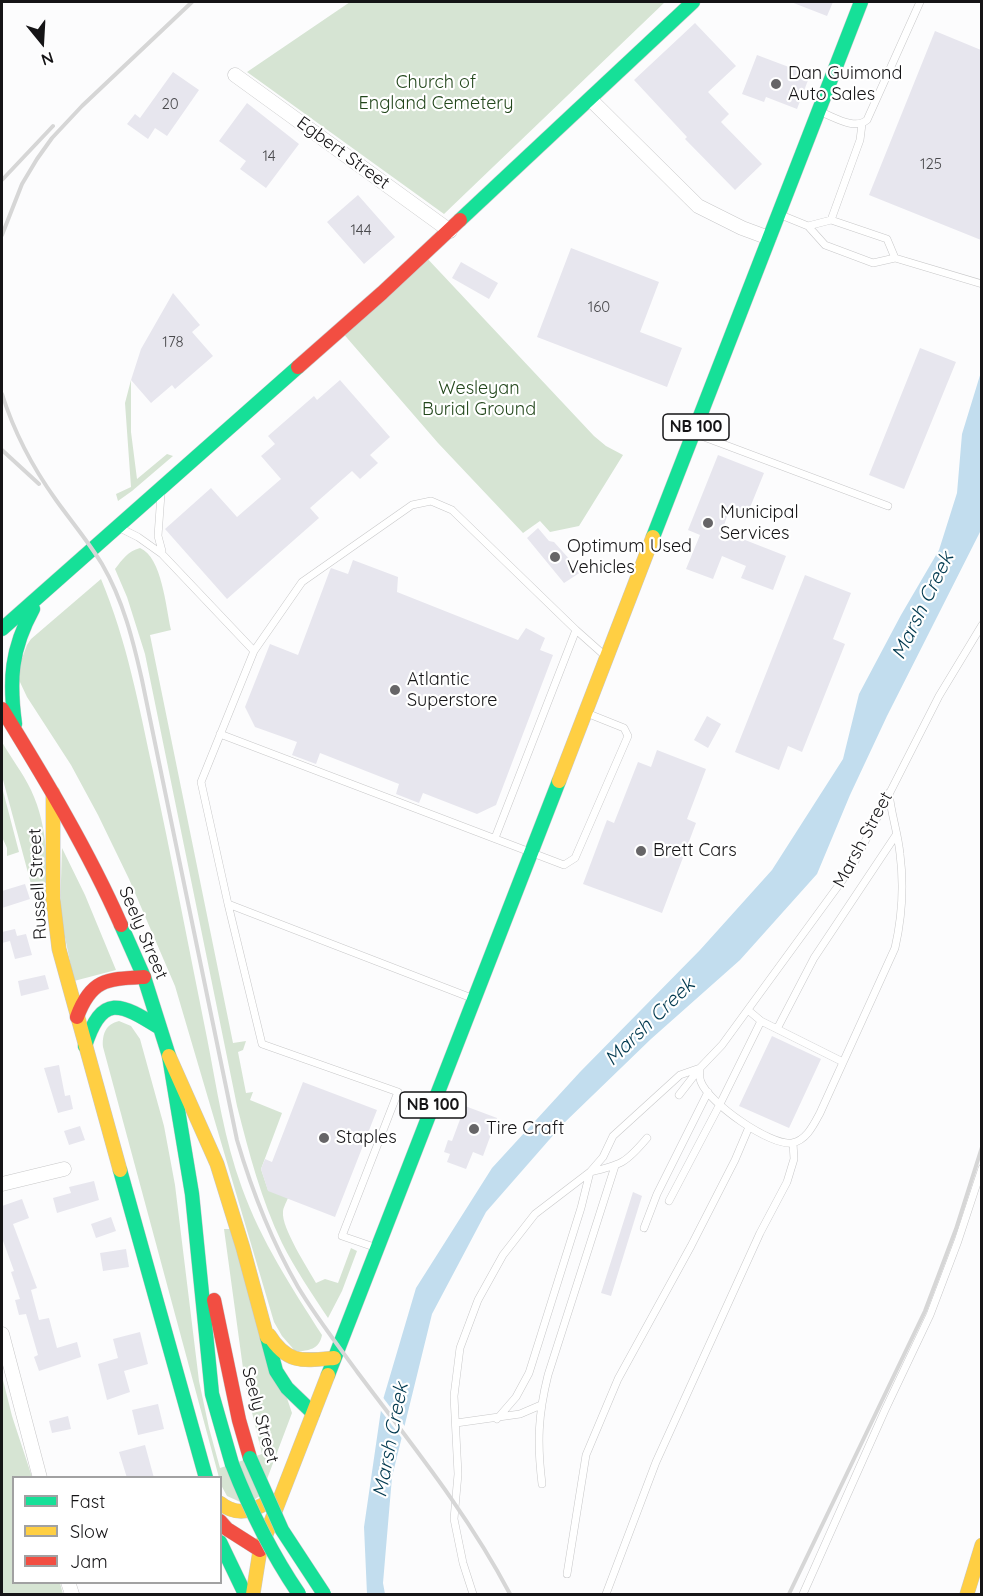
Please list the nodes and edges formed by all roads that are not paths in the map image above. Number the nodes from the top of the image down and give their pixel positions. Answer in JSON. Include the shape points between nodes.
{"nodes":[{"id":1,"x":693,"y":2,"type":"edge"},
{"id":2,"x":861,"y":2,"type":"edge"},
{"id":3,"x":920,"y":2,"type":"edge"},
{"id":4,"x":235,"y":75,"type":"dead end"},
{"id":5,"x":591,"y":100,"type":"junction"},
{"id":6,"x":819,"y":111,"type":"junction"},
{"id":7,"x":862,"y":124,"type":"junction"},
{"id":8,"x":779,"y":214,"type":"junction"},
{"id":9,"x":831,"y":220,"type":"junction"},
{"id":10,"x":808,"y":226,"type":"junction"},
{"id":11,"x":450,"y":231,"type":"junction"},
{"id":12,"x":769,"y":238,"type":"junction"},
{"id":13,"x":895,"y":258,"type":"junction"},
{"id":14,"x":981,"y":284,"type":"edge"},
{"id":15,"x":694,"y":434,"type":"junction"},
{"id":16,"x":162,"y":489,"type":"junction"},
{"id":17,"x":888,"y":506,"type":"dead end"},
{"id":18,"x":118,"y":527,"type":"junction"},
{"id":19,"x":162,"y":554,"type":"junction"},
{"id":20,"x":42,"y":594,"type":"junction"},
{"id":21,"x":2,"y":613,"type":"edge"},
{"id":22,"x":981,"y":625,"type":"edge"},
{"id":23,"x":2,"y":629,"type":"edge"},
{"id":24,"x":576,"y":630,"type":"junction"},
{"id":25,"x":254,"y":651,"type":"junction"},
{"id":26,"x":607,"y":658,"type":"junction"},
{"id":27,"x":2,"y":709,"type":"edge"},
{"id":28,"x":586,"y":713,"type":"junction"},
{"id":29,"x":2,"y":722,"type":"edge"},
{"id":30,"x":16,"y":730,"type":"junction"},
{"id":31,"x":220,"y":734,"type":"junction"},
{"id":32,"x":52,"y":790,"type":"junction"},
{"id":33,"x":889,"y":793,"type":"junction"},
{"id":34,"x":896,"y":835,"type":"junction"},
{"id":35,"x":495,"y":838,"type":"junction"},
{"id":36,"x":532,"y":852,"type":"junction"},
{"id":37,"x":228,"y":904,"type":"junction"},
{"id":38,"x":144,"y":977,"type":"junction"},
{"id":39,"x":475,"y":999,"type":"junction"},
{"id":40,"x":748,"y":1010,"type":"junction"},
{"id":41,"x":77,"y":1017,"type":"junction"},
{"id":42,"x":761,"y":1021,"type":"junction"},
{"id":43,"x":160,"y":1028,"type":"junction"},
{"id":44,"x":777,"y":1029,"type":"junction"},
{"id":45,"x":85,"y":1046,"type":"junction"},
{"id":46,"x":169,"y":1056,"type":"junction"},
{"id":47,"x":843,"y":1062,"type":"junction"},
{"id":48,"x":700,"y":1068,"type":"junction"},
{"id":49,"x":708,"y":1092,"type":"junction"},
{"id":50,"x":679,"y":1095,"type":"dead end"},
{"id":51,"x":720,"y":1104,"type":"junction"},
{"id":52,"x":749,"y":1127,"type":"junction"},
{"id":53,"x":647,"y":1138,"type":"dead end"},
{"id":54,"x":793,"y":1143,"type":"junction"},
{"id":55,"x":615,"y":1166,"type":"junction"},
{"id":56,"x":981,"y":1168,"type":"edge"},
{"id":57,"x":64,"y":1169,"type":"dead end"},
{"id":58,"x":590,"y":1172,"type":"junction"},
{"id":59,"x":2,"y":1184,"type":"edge"},
{"id":60,"x":192,"y":1194,"type":"junction"},
{"id":61,"x":669,"y":1201,"type":"dead end"},
{"id":62,"x":644,"y":1228,"type":"dead end"},
{"id":63,"x":378,"y":1248,"type":"junction"},
{"id":64,"x":263,"y":1323,"type":"junction"},
{"id":65,"x":2,"y":1334,"type":"edge"},
{"id":66,"x":334,"y":1358,"type":"junction"},
{"id":67,"x":541,"y":1405,"type":"junction"},
{"id":68,"x":313,"y":1413,"type":"junction"},
{"id":69,"x":497,"y":1419,"type":"junction"},
{"id":70,"x":456,"y":1423,"type":"junction"},
{"id":71,"x":39,"y":1476,"type":"edge"},
{"id":72,"x":205,"y":1476,"type":"edge"},
{"id":73,"x":542,"y":1484,"type":"dead end"},
{"id":74,"x":282,"y":1493,"type":"junction"},
{"id":75,"x":222,"y":1504,"type":"edge"},
{"id":76,"x":222,"y":1523,"type":"edge"},
{"id":77,"x":981,"y":1545,"type":"edge"},
{"id":78,"x":222,"y":1546,"type":"edge"},
{"id":79,"x":260,"y":1550,"type":"junction"},
{"id":80,"x":567,"y":1574,"type":"dead end"},
{"id":81,"x":246,"y":1594,"type":"edge"},
{"id":82,"x":254,"y":1594,"type":"edge"},
{"id":83,"x":299,"y":1594,"type":"edge"},
{"id":84,"x":324,"y":1594,"type":"edge"},
{"id":85,"x":473,"y":1594,"type":"edge"},
{"id":86,"x":606,"y":1594,"type":"edge"},
{"id":87,"x":803,"y":1594,"type":"edge"},
{"id":88,"x":967,"y":1594,"type":"edge"}],
"edges":[{"from":1,"to":5,"type":"main road"},
{"from":2,"to":6,"type":"main road","number":"NB 100"},
{"from":3,"to":7,"type":"lane"},
{"from":4,"to":11,"type":"street","name":"Egbert Street"},
{"from":5,"to":11,"type":"main road"},
{"from":5,"to":12,"type":"street","via":[[698,206]]},
{"from":6,"to":7,"type":"lane"},
{"from":6,"to":8,"type":"main road","number":"NB 100"},
{"from":7,"to":9,"type":"lane","via":[[861,140]]},
{"from":8,"to":10,"type":"lane"},
{"from":8,"to":12,"type":"main road","number":"NB 100"},
{"from":9,"to":10,"type":"lane"},
{"from":9,"to":13,"type":"lane","via":[[887,239]]},
{"from":10,"to":13,"type":"lane","via":[[825,245],[873,263]]},
{"from":11,"to":16,"type":"main road"},
{"from":12,"to":15,"type":"main road","number":"NB 100"},
{"from":13,"to":14,"type":"lane"},
{"from":15,"to":17,"type":"lane"},
{"from":15,"to":26,"type":"main road","number":"NB 100"},
{"from":16,"to":18,"type":"main road"},
{"from":16,"to":19,"type":"lane","via":[[158,536]]},
{"from":18,"to":19,"type":"lane"},
{"from":18,"to":20,"type":"main road"},
{"from":19,"to":25,"type":"lane"},
{"from":20,"to":21,"type":"main road"},
{"from":20,"to":23,"type":"main road"},
{"from":20,"to":30,"type":"main road","via":[[17,637],[13,652],[11,684]]},
{"from":22,"to":33,"type":"lane","name":"Marsh Street"},
{"from":24,"to":25,"type":"lane","via":[[452,510],[431,501],[412,505],[302,582]]},
{"from":24,"to":26,"type":"lane"},
{"from":24,"to":35,"type":"lane"},
{"from":25,"to":31,"type":"lane"},
{"from":26,"to":28,"type":"main road","number":"NB 100"},
{"from":27,"to":30,"type":"main road","name":"Seely Street"},
{"from":28,"to":36,"type":"main road","number":"NB 100"},
{"from":28,"to":36,"type":"lane","via":[[624,728],[628,736],[576,858],[564,865]]},
{"from":29,"to":30,"type":"main road"},
{"from":30,"to":32,"type":"main road","name":"Seely Street"},
{"from":31,"to":35,"type":"lane"},
{"from":31,"to":37,"type":"lane","via":[[201,782]]},
{"from":32,"to":38,"type":"main road","name":"Seely Street","via":[[106,891]]},
{"from":32,"to":41,"type":"main road","name":"Russell Street","via":[[53,899],[59,949]]},
{"from":33,"to":34,"type":"lane"},
{"from":33,"to":40,"type":"lane","name":"Marsh Street","via":[[852,867]]},
{"from":34,"to":44,"type":"lane","via":[[814,958]]},
{"from":34,"to":47,"type":"lane","via":[[902,884],[901,922],[895,948]]},
{"from":35,"to":36,"type":"lane"},
{"from":36,"to":39,"type":"main road","number":"NB 100"},
{"from":37,"to":39,"type":"lane"},
{"from":37,"to":63,"type":"lane","via":[[262,1044],[398,1092],[342,1236]]},
{"from":38,"to":41,"type":"main road","via":[[114,979],[93,987],[85,995]]},
{"from":38,"to":43,"type":"main road","name":"Seely Street"},
{"from":39,"to":63,"type":"main road","number":"NB 100"},
{"from":40,"to":42,"type":"lane"},
{"from":40,"to":48,"type":"lane","name":"Marsh Street"},
{"from":41,"to":45,"type":"main road","name":"Russell Street"},
{"from":42,"to":44,"type":"lane"},
{"from":42,"to":51,"type":"lane"},
{"from":43,"to":45,"type":"main road","via":[[125,1008],[112,1008],[97,1017]]},
{"from":43,"to":46,"type":"main road","name":"Seely Street"},
{"from":44,"to":47,"type":"lane"},
{"from":45,"to":72,"type":"main road","name":"Russell Street"},
{"from":46,"to":60,"type":"main road","name":"Seely Street"},
{"from":46,"to":64,"type":"main road","via":[[217,1164]]},
{"from":47,"to":54,"type":"lane","via":[[808,1134]]},
{"from":48,"to":49,"type":"lane","via":[[701,1082]]},
{"from":48,"to":50,"type":"lane"},
{"from":48,"to":58,"type":"lane","via":[[680,1076],[613,1136]]},
{"from":49,"to":51,"type":"lane"},
{"from":49,"to":62,"type":"lane"},
{"from":51,"to":52,"type":"lane"},
{"from":51,"to":61,"type":"lane"},
{"from":52,"to":54,"type":"lane","via":[[776,1141]]},
{"from":52,"to":80,"type":"lane","via":[[696,1236],[618,1379],[586,1455]]},
{"from":53,"to":55,"type":"lane","via":[[629,1159]]},
{"from":54,"to":86,"type":"lane","via":[[794,1159],[787,1182],[661,1452]]},
{"from":55,"to":58,"type":"lane"},
{"from":55,"to":67,"type":"lane"},
{"from":56,"to":87,"type":"lane","via":[[930,1315]]},
{"from":57,"to":59,"type":"street"},
{"from":58,"to":69,"type":"lane","via":[[529,1373],[516,1397]]},
{"from":58,"to":70,"type":"lane","via":[[535,1214],[503,1254],[478,1300],[460,1348],[454,1396]]},
{"from":60,"to":83,"type":"main road","name":"Seely Street","bridge":true,"via":[[212,1394],[247,1503],[270,1550]]},
{"from":60,"to":84,"type":"main road","name":"Seely Street","bridge":true,"via":[[250,1458],[282,1530]]},
{"from":63,"to":66,"type":"main road","number":"NB 100"},
{"from":64,"to":66,"type":"main road","via":[[279,1351],[289,1358]]},
{"from":64,"to":68,"type":"main road","via":[[276,1371]]},
{"from":65,"to":71,"type":"street"},
{"from":66,"to":68,"type":"main road","number":"NB 100"},
{"from":67,"to":69,"type":"lane"},
{"from":67,"to":73,"type":"lane","via":[[538,1448]]},
{"from":68,"to":74,"type":"main road","number":"NB 100"},
{"from":69,"to":70,"type":"lane"},
{"from":70,"to":85,"type":"lane","via":[[458,1474],[454,1519]]},
{"from":74,"to":75,"type":"main road","via":[[251,1511],[233,1512]]},
{"from":74,"to":79,"type":"main road","number":"NB 100"},
{"from":76,"to":79,"type":"main road"},
{"from":77,"to":88,"type":"main road"},
{"from":78,"to":81,"type":"main road"},
{"from":79,"to":82,"type":"main road","number":"NB 100"}]}
